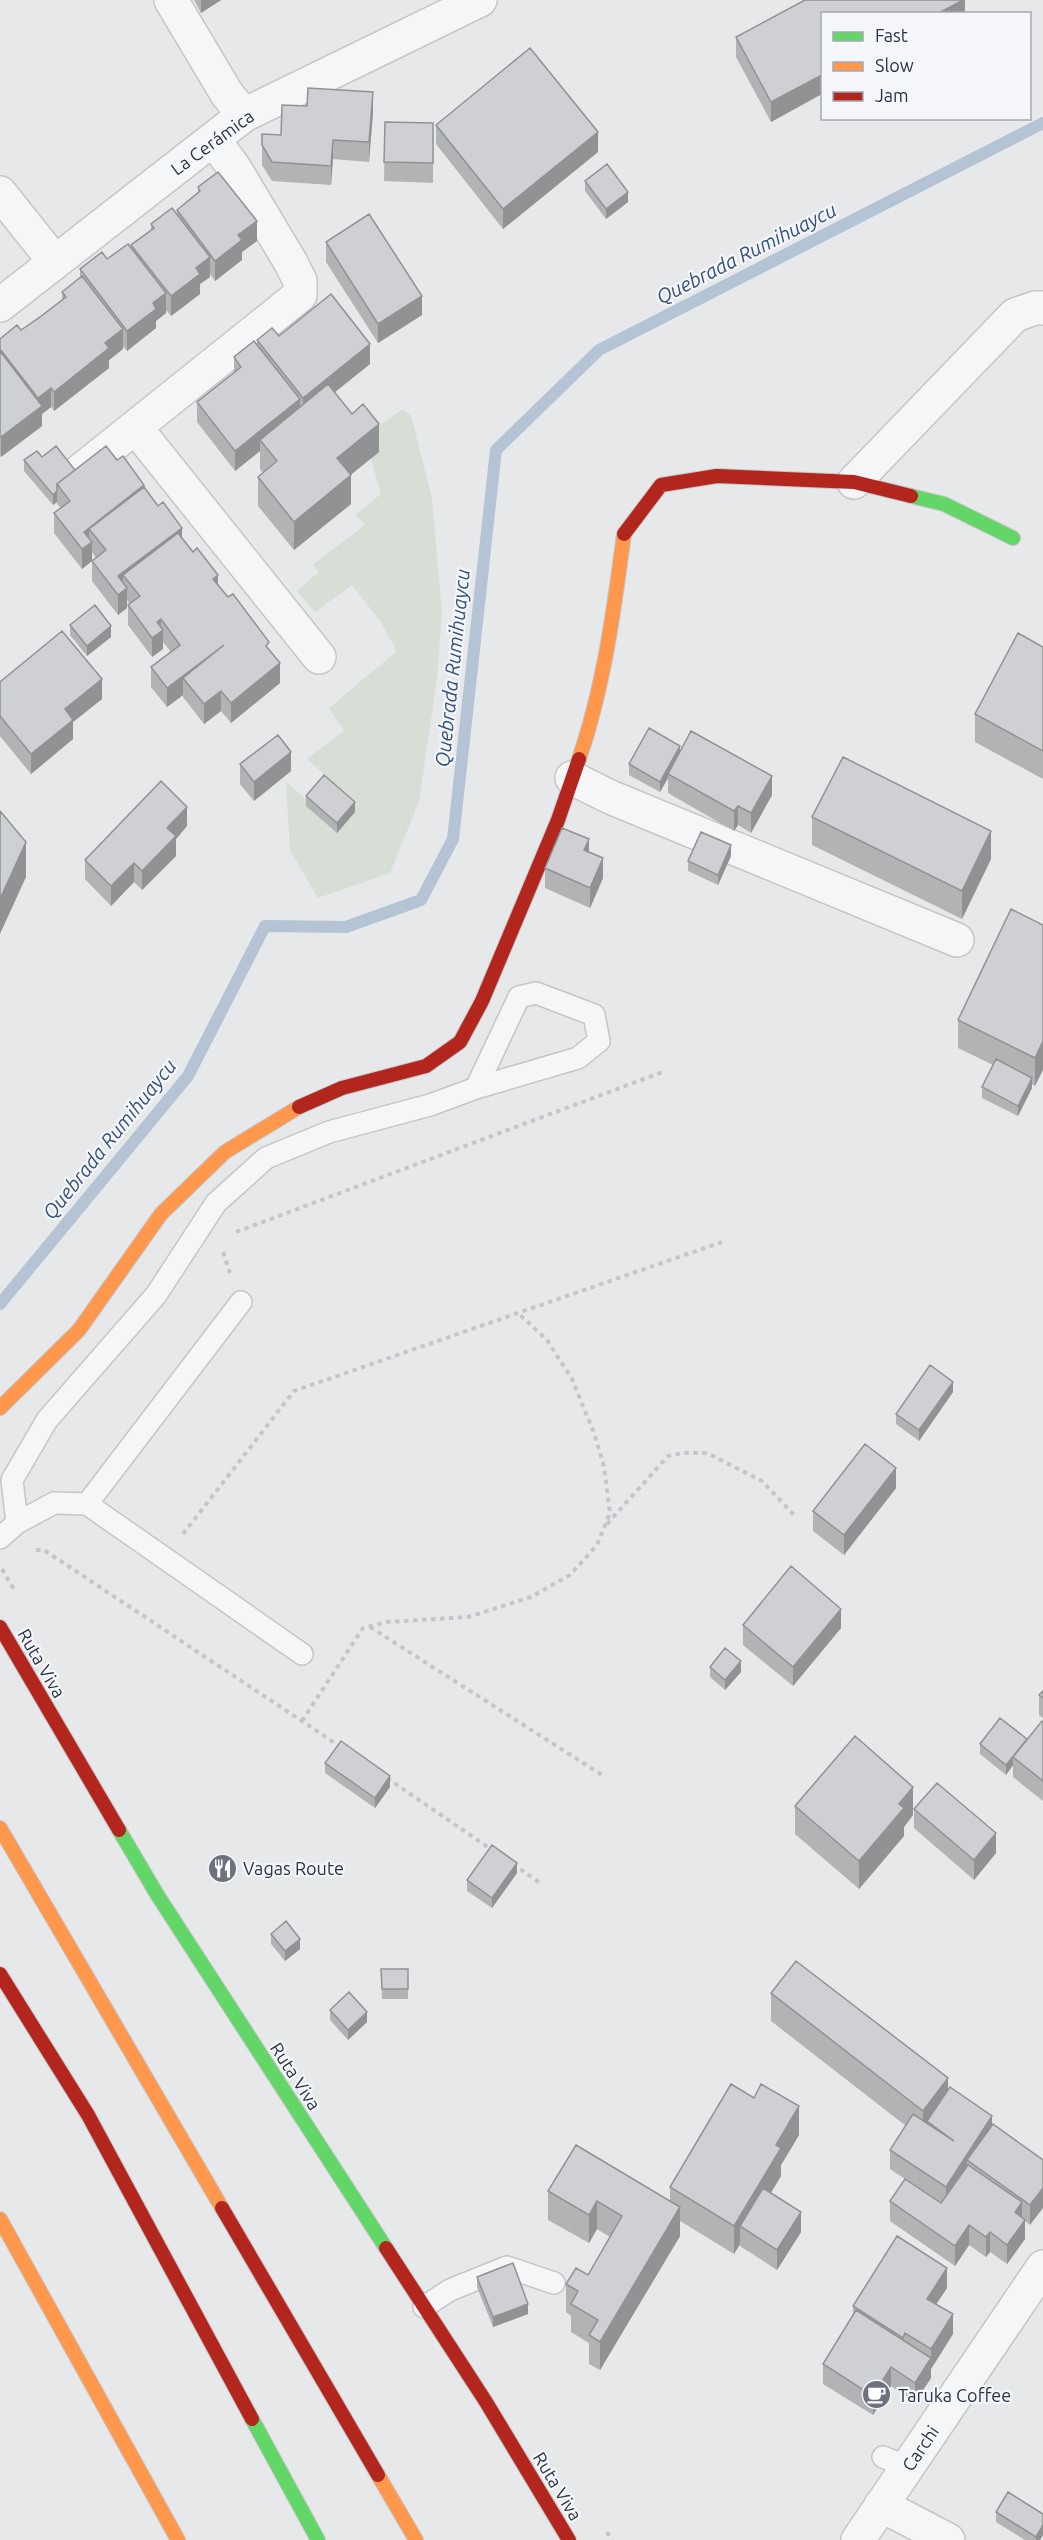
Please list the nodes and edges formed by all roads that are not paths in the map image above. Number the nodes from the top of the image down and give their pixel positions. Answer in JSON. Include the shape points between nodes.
{"nodes":[{"id":1,"x":171,"y":0,"type":"edge"},
{"id":2,"x":480,"y":0,"type":"edge"},
{"id":3,"x":244,"y":115,"type":"junction"},
{"id":4,"x":213,"y":138,"type":"junction"},
{"id":5,"x":0,"y":193,"type":"edge"},
{"id":6,"x":55,"y":262,"type":"junction"},
{"id":7,"x":0,"y":305,"type":"edge"},
{"id":8,"x":1043,"y":308,"type":"edge"},
{"id":9,"x":135,"y":427,"type":"junction"},
{"id":10,"x":74,"y":476,"type":"edge"},
{"id":11,"x":854,"y":482,"type":"junction"},
{"id":12,"x":1013,"y":538,"type":"dead end"},
{"id":13,"x":319,"y":657,"type":"dead end"},
{"id":14,"x":572,"y":778,"type":"junction"},
{"id":15,"x":957,"y":940,"type":"dead end"},
{"id":16,"x":476,"y":1088,"type":"junction"},
{"id":17,"x":240,"y":1302,"type":"road end"},
{"id":18,"x":0,"y":1408,"type":"edge"},
{"id":19,"x":87,"y":1504,"type":"junction"},
{"id":20,"x":17,"y":1523,"type":"junction"},
{"id":21,"x":0,"y":1538,"type":"edge"},
{"id":22,"x":0,"y":1627,"type":"edge"},
{"id":23,"x":303,"y":1654,"type":"dead end"},
{"id":24,"x":0,"y":1828,"type":"edge"},
{"id":25,"x":0,"y":1974,"type":"edge"},
{"id":26,"x":0,"y":2219,"type":"edge"},
{"id":27,"x":1043,"y":2267,"type":"edge"},
{"id":28,"x":554,"y":2283,"type":"dead end"},
{"id":29,"x":424,"y":2307,"type":"junction"},
{"id":30,"x":881,"y":2505,"type":"junction"},
{"id":31,"x":178,"y":2540,"type":"edge"},
{"id":32,"x":318,"y":2540,"type":"edge"},
{"id":33,"x":416,"y":2540,"type":"edge"},
{"id":34,"x":569,"y":2540,"type":"edge"},
{"id":35,"x":858,"y":2540,"type":"edge"},
{"id":36,"x":948,"y":2540,"type":"edge"}],
"edges":[{"from":1,"to":3,"type":"street","via":[[227,94]]},
{"from":2,"to":3,"type":"street","name":"La Cerámica"},
{"from":3,"to":4,"type":"street","name":"La Cerámica"},
{"from":4,"to":6,"type":"street","name":"La Cerámica"},
{"from":4,"to":9,"type":"street","via":[[291,263],[300,281],[300,294]]},
{"from":5,"to":6,"type":"street"},
{"from":6,"to":7,"type":"street","name":"La Cerámica"},
{"from":8,"to":11,"type":"street","via":[[1016,315]]},
{"from":9,"to":10,"type":"street"},
{"from":9,"to":13,"type":"street"},
{"from":11,"to":12,"type":"main road","via":[[944,504]]},
{"from":11,"to":14,"type":"main road","via":[[717,476],[661,485],[624,533],[593,717]]},
{"from":14,"to":15,"type":"street"},
{"from":14,"to":18,"type":"main road","via":[[482,1001],[460,1042],[426,1066],[342,1088],[286,1113],[225,1152],[161,1214],[79,1330]]},
{"from":16,"to":16,"type":"lane","via":[[519,997],[536,993],[594,1015],[599,1041],[578,1058]]},
{"from":16,"to":20,"type":"lane","via":[[430,1105],[329,1132],[266,1158],[216,1203],[156,1295],[47,1420],[12,1480]]},
{"from":17,"to":19,"type":"lane"},
{"from":19,"to":20,"type":"lane","via":[[54,1503]]},
{"from":19,"to":23,"type":"lane"},
{"from":20,"to":21,"type":"lane"},
{"from":22,"to":29,"type":"main road","name":"Ruta Viva","via":[[158,1896]]},
{"from":24,"to":33,"type":"main road"},
{"from":25,"to":32,"type":"main road","via":[[88,2115]]},
{"from":26,"to":31,"type":"main road"},
{"from":27,"to":30,"type":"street","name":"Carchi","via":[[895,2462]]},
{"from":28,"to":29,"type":"lane","via":[[507,2267],[450,2290]]},
{"from":29,"to":34,"type":"main road","name":"Ruta Viva"},
{"from":30,"to":35,"type":"street","name":"Carchi"},
{"from":30,"to":36,"type":"street"}]}
